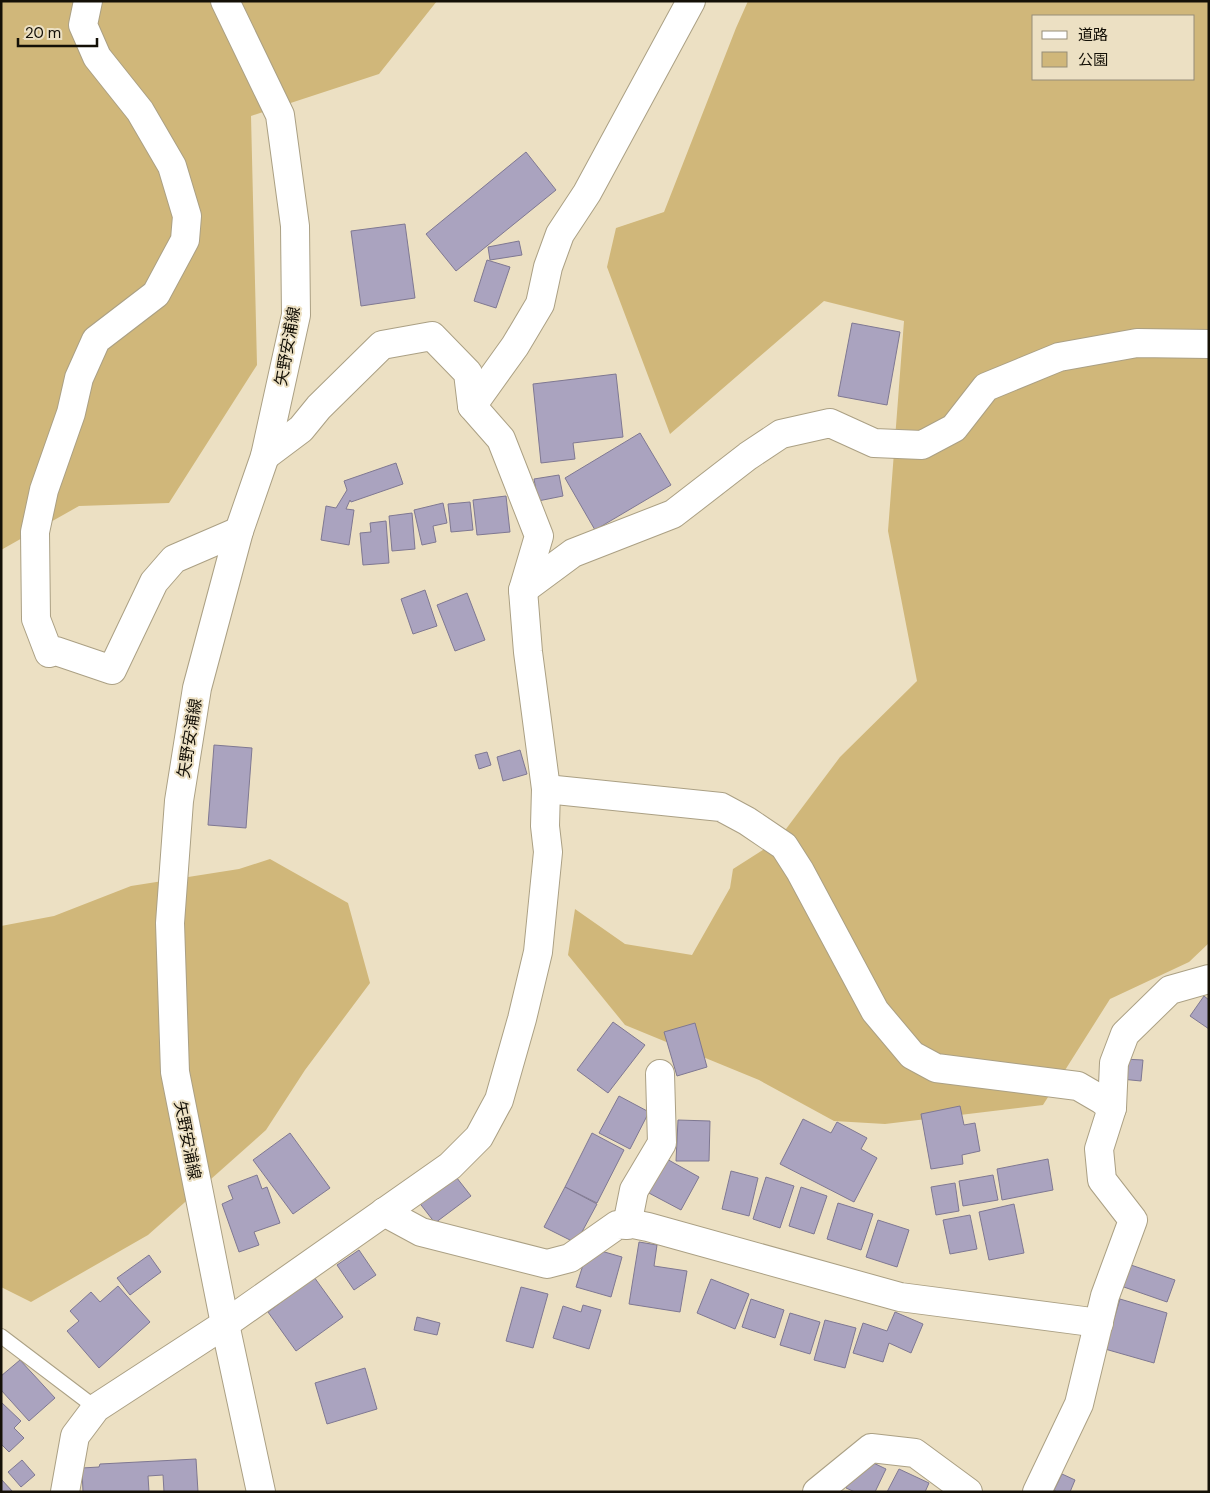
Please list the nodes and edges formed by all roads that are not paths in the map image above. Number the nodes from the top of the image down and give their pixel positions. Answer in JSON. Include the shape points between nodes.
{"nodes":[{"id":1,"x":88,"y":1,"type":"edge"},
{"id":2,"x":225,"y":1,"type":"edge"},
{"id":3,"x":691,"y":1,"type":"edge"},
{"id":4,"x":1209,"y":344,"type":"edge"},
{"id":5,"x":472,"y":406,"type":"junction"},
{"id":6,"x":265,"y":456,"type":"junction"},
{"id":7,"x":239,"y":531,"type":"junction"},
{"id":8,"x":523,"y":590,"type":"junction"},
{"id":9,"x":546,"y":789,"type":"junction"},
{"id":10,"x":1209,"y":979,"type":"edge"},
{"id":11,"x":660,"y":1074,"type":"dead end"},
{"id":12,"x":1112,"y":1108,"type":"junction"},
{"id":13,"x":384,"y":1212,"type":"junction"},
{"id":14,"x":627,"y":1225,"type":"junction"},
{"id":15,"x":1099,"y":1322,"type":"junction"},
{"id":16,"x":225,"y":1324,"type":"junction"},
{"id":17,"x":1,"y":1336,"type":"edge"},
{"id":18,"x":96,"y":1408,"type":"junction"},
{"id":19,"x":65,"y":1492,"type":"edge"},
{"id":20,"x":260,"y":1492,"type":"edge"},
{"id":21,"x":817,"y":1492,"type":"edge"},
{"id":22,"x":968,"y":1492,"type":"edge"},
{"id":23,"x":1037,"y":1492,"type":"edge"}],
"edges":[{"from":1,"to":7,"type":"street","via":[[83,25],[97,57],[140,111],[172,166],[187,216],[185,240],[156,294],[96,340],[79,378],[71,412],[44,490],[35,532],[36,619],[49,653],[56,652],[112,670],[154,582],[174,559]]},
{"from":2,"to":6,"type":"street","name":"矢野安浦線","via":[[280,115],[295,226],[296,314]]},
{"from":3,"to":5,"type":"street","via":[[588,193],[560,234],[540,304]]},
{"from":4,"to":8,"type":"street","via":[[1137,343],[1059,357],[986,388],[954,428],[922,445],[874,443],[830,423],[781,434],[673,514],[574,553]]},
{"from":5,"to":6,"type":"street","via":[[468,373],[432,336],[382,345],[301,428]]},
{"from":5,"to":8,"type":"street","via":[[501,439],[539,536]]},
{"from":6,"to":7,"type":"street","name":"矢野安浦線"},
{"from":7,"to":16,"type":"street","name":"矢野安浦線","via":[[197,688],[179,801],[170,923],[175,1072]]},
{"from":8,"to":9,"type":"street"},
{"from":9,"to":12,"type":"street","via":[[721,807],[747,821],[784,846],[875,1011],[912,1055],[936,1068],[1078,1086]]},
{"from":9,"to":13,"type":"street","via":[[548,852],[538,952],[499,1100],[479,1138],[450,1166]]},
{"from":10,"to":12,"type":"street","via":[[1170,990],[1125,1034],[1114,1063]]},
{"from":11,"to":14,"type":"street","via":[[662,1142],[634,1190]]},
{"from":12,"to":15,"type":"street","via":[[1099,1150],[1102,1180],[1133,1220],[1105,1296]]},
{"from":13,"to":14,"type":"street","via":[[421,1232],[547,1264],[570,1258],[617,1225]]},
{"from":13,"to":16,"type":"street"},
{"from":14,"to":15,"type":"street","via":[[648,1227],[900,1297]]},
{"from":15,"to":23,"type":"street","via":[[1079,1404]]},
{"from":16,"to":18,"type":"street"},
{"from":16,"to":20,"type":"street","name":"矢野安浦線"},
{"from":17,"to":18,"type":"lane"},
{"from":18,"to":19,"type":"street","via":[[75,1436]]},
{"from":21,"to":22,"type":"street","via":[[871,1448],[915,1453]]}]}
